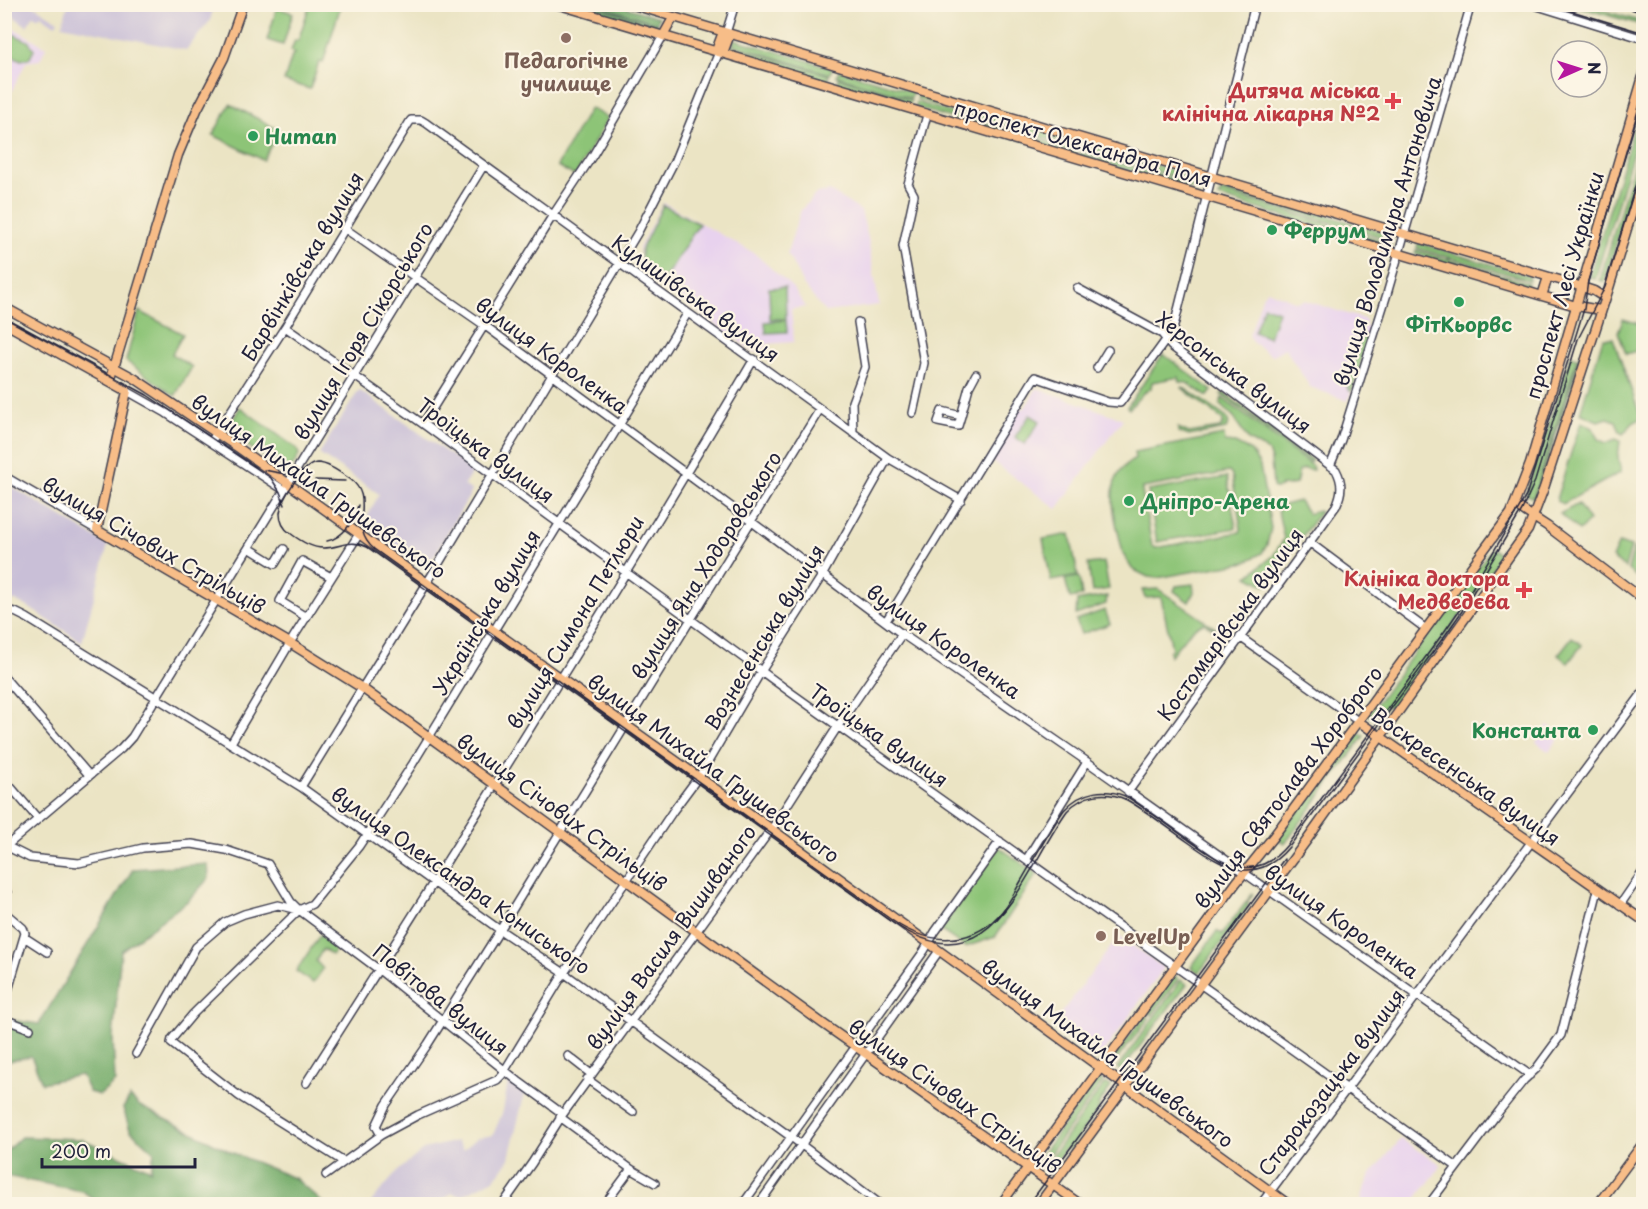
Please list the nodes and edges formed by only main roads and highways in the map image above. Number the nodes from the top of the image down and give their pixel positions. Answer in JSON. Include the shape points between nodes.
{"nodes":[{"id":1,"x":243,"y":4,"type":"edge"},
{"id":2,"x":556,"y":4,"type":"edge"},
{"id":3,"x":630,"y":4,"type":"edge"},
{"id":4,"x":674,"y":18,"type":"junction"},
{"id":5,"x":726,"y":33,"type":"junction"},
{"id":6,"x":663,"y":36,"type":"junction"},
{"id":7,"x":719,"y":52,"type":"junction"},
{"id":8,"x":1644,"y":73,"type":"edge"},
{"id":9,"x":1644,"y":173,"type":"edge"},
{"id":10,"x":1548,"y":277,"type":"junction"},
{"id":11,"x":1581,"y":287,"type":"junction"},
{"id":12,"x":1542,"y":296,"type":"junction"},
{"id":13,"x":1605,"y":298,"type":"junction"},
{"id":14,"x":1576,"y":306,"type":"junction"},
{"id":15,"x":4,"y":307,"type":"edge"},
{"id":16,"x":1601,"y":310,"type":"junction"},
{"id":17,"x":4,"y":323,"type":"edge"},
{"id":18,"x":115,"y":368,"type":"junction"},
{"id":19,"x":110,"y":381,"type":"junction"},
{"id":20,"x":1515,"y":505,"type":"junction"},
{"id":21,"x":1534,"y":517,"type":"junction"},
{"id":22,"x":1644,"y":600,"type":"edge"},
{"id":23,"x":1358,"y":721,"type":"junction"},
{"id":24,"x":1380,"y":737,"type":"junction"},
{"id":25,"x":1644,"y":921,"type":"edge"},
{"id":26,"x":1101,"y":1069,"type":"junction"},
{"id":27,"x":1125,"y":1086,"type":"junction"},
{"id":28,"x":1644,"y":1142,"type":"edge"},
{"id":29,"x":1640,"y":1153,"type":"edge"},
{"id":30,"x":1029,"y":1167,"type":"junction"},
{"id":31,"x":1053,"y":1185,"type":"junction"},
{"id":32,"x":1001,"y":1204,"type":"edge"},
{"id":33,"x":1039,"y":1204,"type":"edge"},
{"id":34,"x":1080,"y":1204,"type":"edge"},
{"id":35,"x":1288,"y":1204,"type":"edge"},
{"id":36,"x":1598,"y":1204,"type":"edge"}],
"edges":[{"from":1,"to":18,"type":"main road","via":[[224,58],[178,155]]},
{"from":2,"to":6,"type":"main road","name":"проспект Олександра Поля"},
{"from":3,"to":4,"type":"main road","name":"проспект Олександра Поля"},
{"from":4,"to":5,"type":"main road","name":"проспект Олександра Поля"},
{"from":4,"to":6,"type":"main road"},
{"from":5,"to":7,"type":"main road"},
{"from":5,"to":10,"type":"main road","name":"проспект Олександра Поля"},
{"from":6,"to":7,"type":"main road","name":"проспект Олександра Поля"},
{"from":7,"to":12,"type":"main road","name":"проспект Олександра Поля"},
{"from":8,"to":11,"type":"main road","name":"проспект Лесі Українки"},
{"from":9,"to":13,"type":"main road","name":"проспект Лесі Українки"},
{"from":10,"to":11,"type":"main road","name":"проспект Олександра Поля"},
{"from":10,"to":12,"type":"main road"},
{"from":11,"to":13,"type":"main road","name":"проспект Олександра Поля"},
{"from":11,"to":14,"type":"main road","name":"проспект Лесі Українки"},
{"from":12,"to":14,"type":"main road","name":"проспект Олександра Поля"},
{"from":13,"to":16,"type":"main road","name":"проспект Лесі Українки"},
{"from":14,"to":16,"type":"main road","name":"проспект Олександра Поля"},
{"from":14,"to":20,"type":"main road","name":"проспект Лесі Українки"},
{"from":15,"to":18,"type":"main road","name":"вулиця Михайла Грушевського"},
{"from":16,"to":21,"type":"main road","name":"проспект Лесі Українки"},
{"from":17,"to":19,"type":"main road"},
{"from":18,"to":19,"type":"main road"},
{"from":18,"to":26,"type":"main road","name":"вулиця Михайла Грушевського","via":[[148,386],[286,487],[427,582]]},
{"from":19,"to":30,"type":"main road","name":"вулиця Січових Стрільців","via":[[127,391],[97,530],[362,688],[856,1047]]},
{"from":20,"to":21,"type":"main road"},
{"from":20,"to":23,"type":"main road","name":"вулиця Святослава Хороброго"},
{"from":21,"to":22,"type":"main road"},
{"from":21,"to":24,"type":"main road"},
{"from":23,"to":24,"type":"main road","name":"Воскресенська вулиця"},
{"from":23,"to":26,"type":"main road","name":"вулиця Святослава Хороброго"},
{"from":24,"to":25,"type":"main road","name":"Воскресенська вулиця"},
{"from":24,"to":27,"type":"main road"},
{"from":26,"to":27,"type":"main road","name":"вулиця Михайла Грушевського"},
{"from":26,"to":30,"type":"main road","name":"вулиця Святослава Хороброго"},
{"from":27,"to":31,"type":"main road"},
{"from":27,"to":35,"type":"main road","name":"вулиця Михайла Грушевського"},
{"from":28,"to":29,"type":"main road"},
{"from":29,"to":36,"type":"main road"},
{"from":30,"to":31,"type":"main road","name":"вулиця Січових Стрільців"},
{"from":30,"to":32,"type":"main road","name":"вулиця Святослава Хороброго"},
{"from":31,"to":33,"type":"main road"},
{"from":31,"to":34,"type":"main road","name":"вулиця Січових Стрільців"}]}
